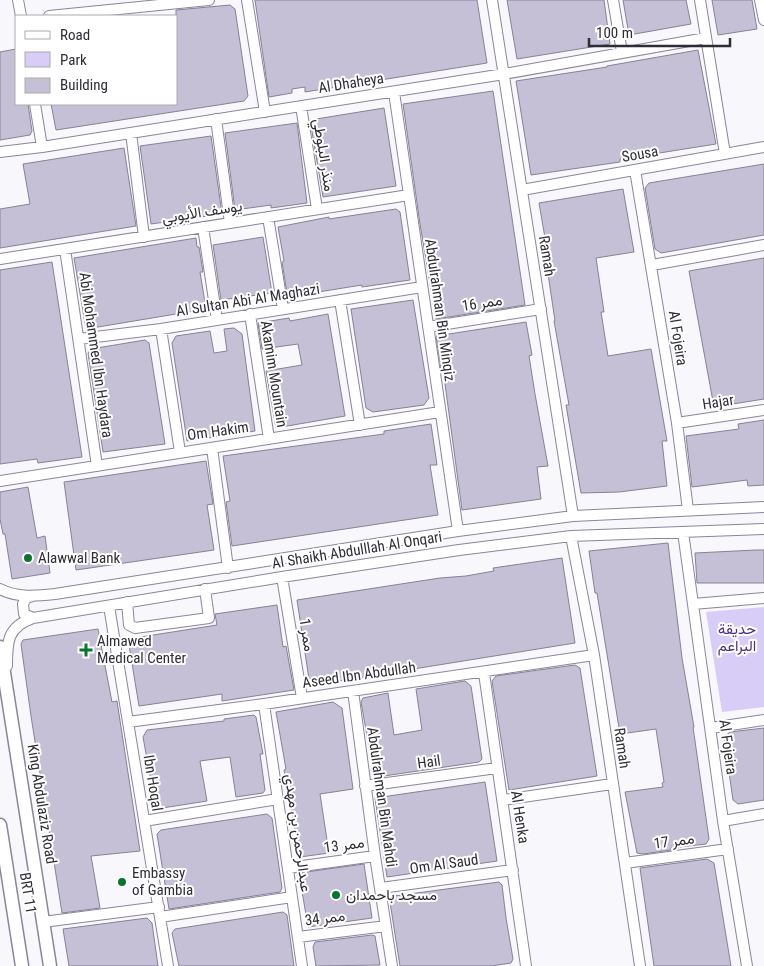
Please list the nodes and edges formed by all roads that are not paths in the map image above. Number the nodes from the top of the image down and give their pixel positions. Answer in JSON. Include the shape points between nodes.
{"nodes":[{"id":1,"x":18,"y":0,"type":"edge"},
{"id":2,"x":209,"y":0,"type":"edge"},
{"id":3,"x":247,"y":0,"type":"edge"},
{"id":4,"x":492,"y":0,"type":"edge"},
{"id":5,"x":613,"y":0,"type":"edge"},
{"id":6,"x":700,"y":0,"type":"edge"},
{"id":7,"x":760,"y":0,"type":"edge"},
{"id":8,"x":21,"y":15,"type":"edge"},
{"id":9,"x":59,"y":15,"type":"edge"},
{"id":10,"x":764,"y":20,"type":"edge"},
{"id":11,"x":706,"y":38,"type":"junction"},
{"id":12,"x":622,"y":52,"type":"junction"},
{"id":13,"x":504,"y":74,"type":"junction"},
{"id":14,"x":394,"y":92,"type":"junction"},
{"id":15,"x":35,"y":105,"type":"edge"},
{"id":16,"x":301,"y":106,"type":"junction"},
{"id":17,"x":265,"y":112,"type":"junction"},
{"id":18,"x":216,"y":120,"type":"junction"},
{"id":19,"x":131,"y":133,"type":"junction"},
{"id":20,"x":42,"y":147,"type":"junction"},
{"id":21,"x":764,"y":147,"type":"edge"},
{"id":22,"x":0,"y":152,"type":"edge"},
{"id":23,"x":726,"y":154,"type":"junction"},
{"id":24,"x":635,"y":170,"type":"junction"},
{"id":25,"x":522,"y":190,"type":"junction"},
{"id":26,"x":409,"y":195,"type":"junction"},
{"id":27,"x":317,"y":209,"type":"junction"},
{"id":28,"x":268,"y":217,"type":"junction"},
{"id":29,"x":230,"y":223,"type":"junction"},
{"id":30,"x":202,"y":228,"type":"junction"},
{"id":31,"x":144,"y":237,"type":"junction"},
{"id":32,"x":764,"y":245,"type":"edge"},
{"id":33,"x":65,"y":249,"type":"junction"},
{"id":34,"x":0,"y":259,"type":"edge"},
{"id":35,"x":652,"y":265,"type":"junction"},
{"id":36,"x":422,"y":287,"type":"junction"},
{"id":37,"x":340,"y":300,"type":"junction"},
{"id":38,"x":283,"y":309,"type":"junction"},
{"id":39,"x":541,"y":309,"type":"junction"},
{"id":40,"x":250,"y":314,"type":"junction"},
{"id":41,"x":217,"y":320,"type":"junction"},
{"id":42,"x":428,"y":327,"type":"junction"},
{"id":43,"x":161,"y":329,"type":"junction"},
{"id":44,"x":79,"y":339,"type":"junction"},
{"id":45,"x":764,"y":410,"type":"edge"},
{"id":46,"x":440,"y":412,"type":"junction"},
{"id":47,"x":677,"y":423,"type":"junction"},
{"id":48,"x":360,"y":425,"type":"junction"},
{"id":49,"x":269,"y":439,"type":"junction"},
{"id":50,"x":212,"y":448,"type":"junction"},
{"id":51,"x":180,"y":452,"type":"junction"},
{"id":52,"x":97,"y":466,"type":"junction"},
{"id":53,"x":0,"y":481,"type":"edge"},
{"id":54,"x":764,"y":507,"type":"edge"},
{"id":55,"x":688,"y":510,"type":"junction"},
{"id":56,"x":573,"y":516,"type":"junction"},
{"id":57,"x":764,"y":529,"type":"edge"},
{"id":58,"x":458,"y":532,"type":"junction"},
{"id":59,"x":683,"y":532,"type":"junction"},
{"id":60,"x":571,"y":536,"type":"junction"},
{"id":61,"x":228,"y":568,"type":"junction"},
{"id":62,"x":282,"y":577,"type":"junction"},
{"id":63,"x":0,"y":589,"type":"edge"},
{"id":64,"x":205,"y":589,"type":"junction"},
{"id":65,"x":33,"y":596,"type":"junction"},
{"id":66,"x":764,"y":598,"type":"edge"},
{"id":67,"x":127,"y":602,"type":"junction"},
{"id":68,"x":693,"y":604,"type":"junction"},
{"id":69,"x":109,"y":606,"type":"junction"},
{"id":70,"x":33,"y":618,"type":"junction"},
{"id":71,"x":0,"y":647,"type":"edge"},
{"id":72,"x":594,"y":655,"type":"junction"},
{"id":73,"x":484,"y":673,"type":"junction"},
{"id":74,"x":7,"y":682,"type":"junction"},
{"id":75,"x":353,"y":691,"type":"junction"},
{"id":76,"x":302,"y":698,"type":"junction"},
{"id":77,"x":264,"y":704,"type":"junction"},
{"id":78,"x":764,"y":720,"type":"edge"},
{"id":79,"x":128,"y":722,"type":"junction"},
{"id":80,"x":710,"y":728,"type":"junction"},
{"id":81,"x":497,"y":768,"type":"junction"},
{"id":82,"x":612,"y":784,"type":"junction"},
{"id":83,"x":365,"y":786,"type":"junction"},
{"id":84,"x":278,"y":799,"type":"junction"},
{"id":85,"x":503,"y":800,"type":"junction"},
{"id":86,"x":764,"y":814,"type":"edge"},
{"id":87,"x":144,"y":821,"type":"junction"},
{"id":88,"x":724,"y":821,"type":"junction"},
{"id":89,"x":0,"y":824,"type":"edge"},
{"id":90,"x":728,"y":849,"type":"junction"},
{"id":91,"x":375,"y":856,"type":"junction"},
{"id":92,"x":625,"y":863,"type":"junction"},
{"id":93,"x":288,"y":868,"type":"junction"},
{"id":94,"x":512,"y":870,"type":"junction"},
{"id":95,"x":381,"y":888,"type":"junction"},
{"id":96,"x":292,"y":898,"type":"junction"},
{"id":97,"x":160,"y":912,"type":"junction"},
{"id":98,"x":43,"y":922,"type":"junction"},
{"id":99,"x":386,"y":926,"type":"junction"},
{"id":100,"x":298,"y":937,"type":"junction"},
{"id":101,"x":22,"y":966,"type":"edge"},
{"id":102,"x":50,"y":966,"type":"edge"},
{"id":103,"x":168,"y":966,"type":"edge"},
{"id":104,"x":302,"y":966,"type":"edge"},
{"id":105,"x":392,"y":966,"type":"edge"},
{"id":106,"x":526,"y":966,"type":"edge"},
{"id":107,"x":640,"y":966,"type":"edge"},
{"id":108,"x":747,"y":966,"type":"edge"}],
"edges":[{"from":1,"to":8,"type":"street"},
{"from":2,"to":9,"type":"street"},
{"from":3,"to":17,"type":"street"},
{"from":4,"to":13,"type":"street","name":"Ramah"},
{"from":5,"to":12,"type":"street"},
{"from":6,"to":11,"type":"street"},
{"from":7,"to":10,"type":"street"},
{"from":11,"to":12,"type":"street","name":"Al Dhaheya"},
{"from":11,"to":23,"type":"street"},
{"from":12,"to":13,"type":"street","name":"Al Dhaheya"},
{"from":13,"to":14,"type":"street","name":"Al Dhaheya"},
{"from":13,"to":25,"type":"street","name":"Ramah"},
{"from":14,"to":16,"type":"street","name":"Al Dhaheya"},
{"from":14,"to":26,"type":"street","name":"Abdulrahman Bin Minqiz"},
{"from":15,"to":20,"type":"street"},
{"from":16,"to":17,"type":"street","name":"Al Dhaheya"},
{"from":16,"to":27,"type":"street","name":"منذر البلوطي"},
{"from":17,"to":18,"type":"street","name":"Al Dhaheya"},
{"from":18,"to":19,"type":"street","name":"Al Dhaheya"},
{"from":18,"to":29,"type":"street"},
{"from":19,"to":20,"type":"street","name":"Al Dhaheya"},
{"from":19,"to":31,"type":"street"},
{"from":20,"to":22,"type":"street","name":"Al Dhaheya"},
{"from":21,"to":23,"type":"street","name":"Sousa"},
{"from":23,"to":24,"type":"street","name":"Sousa"},
{"from":24,"to":25,"type":"street","name":"Sousa"},
{"from":24,"to":35,"type":"street","name":"Al Fojeira"},
{"from":25,"to":39,"type":"street","name":"Ramah"},
{"from":26,"to":27,"type":"street","name":"يوسف الأيوبي"},
{"from":26,"to":36,"type":"street","name":"Abdulrahman Bin Minqiz"},
{"from":27,"to":28,"type":"street","name":"يوسف الأيوبي"},
{"from":28,"to":29,"type":"street","name":"يوسف الأيوبي"},
{"from":28,"to":38,"type":"street"},
{"from":29,"to":30,"type":"street","name":"يوسف الأيوبي"},
{"from":30,"to":31,"type":"street","name":"يوسف الأيوبي"},
{"from":30,"to":41,"type":"street"},
{"from":31,"to":33,"type":"street","name":"يوسف الأيوبي"},
{"from":32,"to":35,"type":"street"},
{"from":33,"to":34,"type":"street","name":"يوسف الأيوبي"},
{"from":33,"to":44,"type":"street","name":"Abi Mohammed Ibn Haydara"},
{"from":35,"to":47,"type":"street","name":"Al Fojeira"},
{"from":36,"to":37,"type":"street","name":"Al Sultan Abi Al Maghazi"},
{"from":36,"to":42,"type":"street","name":"Abdulrahman Bin Minqiz"},
{"from":37,"to":38,"type":"street","name":"Al Sultan Abi Al Maghazi"},
{"from":37,"to":48,"type":"street"},
{"from":38,"to":40,"type":"street","name":"Al Sultan Abi Al Maghazi"},
{"from":39,"to":42,"type":"street","name":"ممر 16"},
{"from":39,"to":56,"type":"street","name":"Ramah"},
{"from":40,"to":41,"type":"street","name":"Al Sultan Abi Al Maghazi"},
{"from":40,"to":49,"type":"street","name":"Akamim Mountain"},
{"from":41,"to":43,"type":"street","name":"Al Sultan Abi Al Maghazi"},
{"from":42,"to":46,"type":"street","name":"Abdulrahman Bin Minqiz"},
{"from":43,"to":44,"type":"street","name":"Al Sultan Abi Al Maghazi"},
{"from":43,"to":51,"type":"street"},
{"from":44,"to":52,"type":"street","name":"Abi Mohammed Ibn Haydara"},
{"from":45,"to":47,"type":"street","name":"Hajar"},
{"from":46,"to":48,"type":"street","name":"Om Hakim"},
{"from":46,"to":58,"type":"street","name":"Abdulrahman Bin Minqiz"},
{"from":47,"to":55,"type":"street","name":"Al Fojeira"},
{"from":48,"to":49,"type":"street","name":"Om Hakim"},
{"from":49,"to":50,"type":"street","name":"Om Hakim"},
{"from":50,"to":51,"type":"street","name":"Om Hakim"},
{"from":50,"to":61,"type":"street"},
{"from":51,"to":52,"type":"street","name":"Om Hakim"},
{"from":52,"to":53,"type":"street","name":"Om Hakim"},
{"from":54,"to":55,"type":"street","name":"Al Shaikh Abdulllah Al Onqari"},
{"from":55,"to":56,"type":"street","name":"Al Shaikh Abdulllah Al Onqari"},
{"from":56,"to":58,"type":"street","name":"Al Shaikh Abdulllah Al Onqari"},
{"from":57,"to":59,"type":"street","name":"Al Shaikh Abdulllah Al Onqari"},
{"from":58,"to":61,"type":"street","name":"Al Shaikh Abdulllah Al Onqari"},
{"from":59,"to":60,"type":"street","name":"Al Shaikh Abdulllah Al Onqari"},
{"from":59,"to":68,"type":"street","name":"Al Fojeira"},
{"from":60,"to":62,"type":"street","name":"Al Shaikh Abdulllah Al Onqari"},
{"from":60,"to":72,"type":"street","name":"Ramah"},
{"from":61,"to":65,"type":"street","name":"Al Shaikh Abdulllah Al Onqari"},
{"from":62,"to":64,"type":"street","name":"Al Shaikh Abdulllah Al Onqari"},
{"from":62,"to":76,"type":"street","name":"ممر 1"},
{"from":63,"to":65,"type":"street","name":"Al Shaikh Abdulllah Al Onqari"},
{"from":64,"to":67,"type":"street","name":"Al Shaikh Abdulllah Al Onqari"},
{"from":64,"to":67,"type":"street","via":[[209,618],[135,628],[129,625]]},
{"from":65,"to":70,"type":"street","via":[[26,598],[23,604],[24,614]]},
{"from":66,"to":68,"type":"street"},
{"from":67,"to":69,"type":"street","name":"Al Shaikh Abdulllah Al Onqari"},
{"from":68,"to":80,"type":"street","name":"Al Fojeira"},
{"from":69,"to":70,"type":"street","name":"Al Shaikh Abdulllah Al Onqari"},
{"from":69,"to":79,"type":"street","name":"Ibn Hoqal"},
{"from":70,"to":74,"type":"street","name":"Al Shaikh Abdulllah Al Onqari","via":[[12,631],[7,645]]},
{"from":71,"to":74,"type":"main road","name":"King Abdulaziz Road"},
{"from":72,"to":73,"type":"street","name":"Aseed Ibn Abdullah"},
{"from":72,"to":82,"type":"street","name":"Ramah"},
{"from":73,"to":75,"type":"street","name":"Aseed Ibn Abdullah"},
{"from":73,"to":81,"type":"street","name":"Al Henka"},
{"from":74,"to":98,"type":"main road","name":"King Abdulaziz Road"},
{"from":75,"to":76,"type":"street","name":"Aseed Ibn Abdullah"},
{"from":75,"to":83,"type":"street","name":"Abdulrahman Bin Mahdi"},
{"from":76,"to":77,"type":"street","name":"Aseed Ibn Abdullah"},
{"from":77,"to":79,"type":"street","name":"Aseed Ibn Abdullah"},
{"from":77,"to":84,"type":"street","name":"عبدالرحمن بن مهدي"},
{"from":78,"to":80,"type":"street"},
{"from":79,"to":87,"type":"street","name":"Ibn Hoqal"},
{"from":80,"to":88,"type":"street","name":"Al Fojeira"},
{"from":81,"to":83,"type":"street","name":"Hail"},
{"from":81,"to":85,"type":"street","name":"Al Henka"},
{"from":82,"to":85,"type":"street"},
{"from":82,"to":92,"type":"street","name":"Ramah"},
{"from":83,"to":91,"type":"street","name":"Abdulrahman Bin Mahdi"},
{"from":84,"to":87,"type":"street"},
{"from":84,"to":93,"type":"street","name":"عبدالرحمن بن مهدي"},
{"from":85,"to":94,"type":"street","name":"Al Henka"},
{"from":86,"to":88,"type":"street"},
{"from":87,"to":97,"type":"street","name":"Ibn Hoqal"},
{"from":88,"to":90,"type":"street","name":"Al Fojeira"},
{"from":89,"to":101,"type":"main road","name":"BRT 11"},
{"from":90,"to":92,"type":"street","name":"ممر 17"},
{"from":90,"to":108,"type":"street","name":"Al Fojeira"},
{"from":91,"to":93,"type":"street","name":"ممر 13"},
{"from":91,"to":95,"type":"street","name":"Abdulrahman Bin Mahdi"},
{"from":92,"to":107,"type":"street","name":"Ramah"},
{"from":93,"to":96,"type":"street","name":"عبدالرحمن بن مهدي"},
{"from":94,"to":95,"type":"street","name":"Om Al Saud"},
{"from":94,"to":106,"type":"street","name":"Al Henka"},
{"from":95,"to":99,"type":"street","name":"Abdulrahman Bin Mahdi"},
{"from":96,"to":97,"type":"street"},
{"from":96,"to":100,"type":"street","name":"عبدالرحمن بن مهدي"},
{"from":97,"to":98,"type":"street"},
{"from":97,"to":103,"type":"street","name":"Ibn Hoqal"},
{"from":98,"to":102,"type":"main road","name":"King Abdulaziz Road"},
{"from":99,"to":100,"type":"street","name":"ممر 34"},
{"from":99,"to":105,"type":"street","name":"Abdulrahman Bin Mahdi"},
{"from":100,"to":104,"type":"street","name":"عبدالرحمن بن مهدي"}]}
